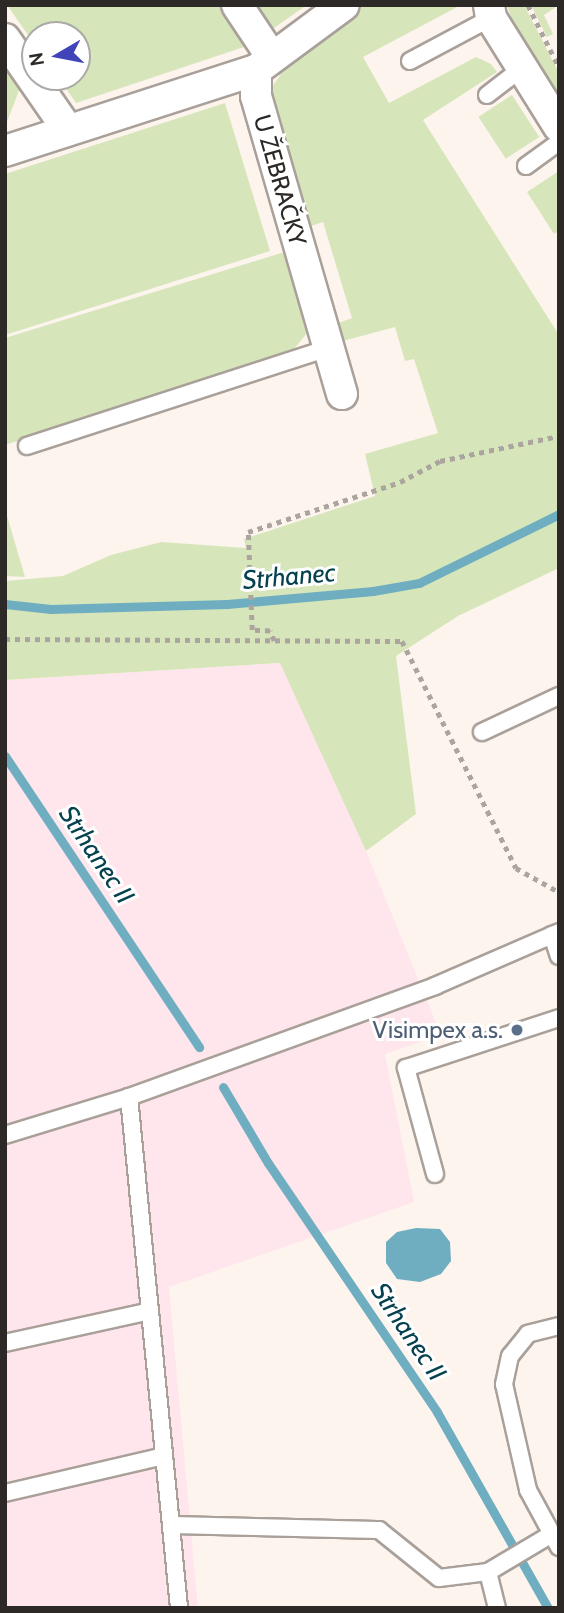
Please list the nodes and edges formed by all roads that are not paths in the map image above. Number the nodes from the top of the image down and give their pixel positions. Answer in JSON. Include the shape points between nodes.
{"nodes":[{"id":1,"x":237,"y":5,"type":"edge"},
{"id":2,"x":344,"y":5,"type":"edge"},
{"id":3,"x":490,"y":12,"type":"edge"},
{"id":4,"x":5,"y":39,"type":"edge"},
{"id":5,"x":410,"y":61,"type":"dead end"},
{"id":6,"x":263,"y":63,"type":"junction"},
{"id":7,"x":522,"y":68,"type":"junction"},
{"id":8,"x":487,"y":95,"type":"dead end"},
{"id":9,"x":559,"y":127,"type":"edge"},
{"id":10,"x":68,"y":130,"type":"junction"},
{"id":11,"x":559,"y":142,"type":"edge"},
{"id":12,"x":5,"y":151,"type":"edge"},
{"id":13,"x":526,"y":166,"type":"dead end"},
{"id":14,"x":328,"y":348,"type":"junction"},
{"id":15,"x":342,"y":394,"type":"dead end"},
{"id":16,"x":27,"y":446,"type":"dead end"},
{"id":17,"x":559,"y":696,"type":"edge"},
{"id":18,"x":482,"y":732,"type":"dead end"},
{"id":19,"x":556,"y":933,"type":"edge"},
{"id":20,"x":559,"y":956,"type":"edge"},
{"id":21,"x":559,"y":1018,"type":"edge"},
{"id":22,"x":130,"y":1097,"type":"junction"},
{"id":23,"x":5,"y":1135,"type":"edge"},
{"id":24,"x":435,"y":1174,"type":"dead end"},
{"id":25,"x":150,"y":1311,"type":"junction"},
{"id":26,"x":559,"y":1326,"type":"edge"},
{"id":27,"x":5,"y":1343,"type":"edge"},
{"id":28,"x":164,"y":1456,"type":"junction"},
{"id":29,"x":5,"y":1493,"type":"edge"},
{"id":30,"x":171,"y":1525,"type":"junction"},
{"id":31,"x":555,"y":1541,"type":"edge"},
{"id":32,"x":495,"y":1568,"type":"junction"},
{"id":33,"x":179,"y":1608,"type":"edge"},
{"id":34,"x":497,"y":1608,"type":"edge"}],
"edges":[{"from":1,"to":6,"type":"street"},
{"from":2,"to":6,"type":"street"},
{"from":3,"to":5,"type":"lane"},
{"from":3,"to":7,"type":"street"},
{"from":4,"to":10,"type":"street"},
{"from":6,"to":10,"type":"street"},
{"from":6,"to":14,"type":"street","name":"U ŽEBRAČKY","via":[[256,96]]},
{"from":7,"to":8,"type":"lane"},
{"from":7,"to":9,"type":"street"},
{"from":10,"to":12,"type":"street"},
{"from":11,"to":13,"type":"lane"},
{"from":14,"to":15,"type":"street","name":"U ŽEBRAČKY"},
{"from":14,"to":16,"type":"lane"},
{"from":17,"to":18,"type":"lane"},
{"from":19,"to":20,"type":"lane"},
{"from":19,"to":22,"type":"lane","via":[[435,986]]},
{"from":21,"to":24,"type":"lane","via":[[406,1068]]},
{"from":22,"to":23,"type":"lane"},
{"from":22,"to":25,"type":"lane"},
{"from":25,"to":27,"type":"lane"},
{"from":25,"to":28,"type":"lane"},
{"from":26,"to":31,"type":"lane","via":[[528,1334],[510,1356],[504,1384],[528,1490]]},
{"from":28,"to":29,"type":"lane"},
{"from":28,"to":30,"type":"lane"},
{"from":30,"to":32,"type":"lane","via":[[379,1530],[439,1578]]},
{"from":30,"to":33,"type":"lane"},
{"from":31,"to":32,"type":"lane","via":[[530,1547]]},
{"from":32,"to":34,"type":"lane"}]}
